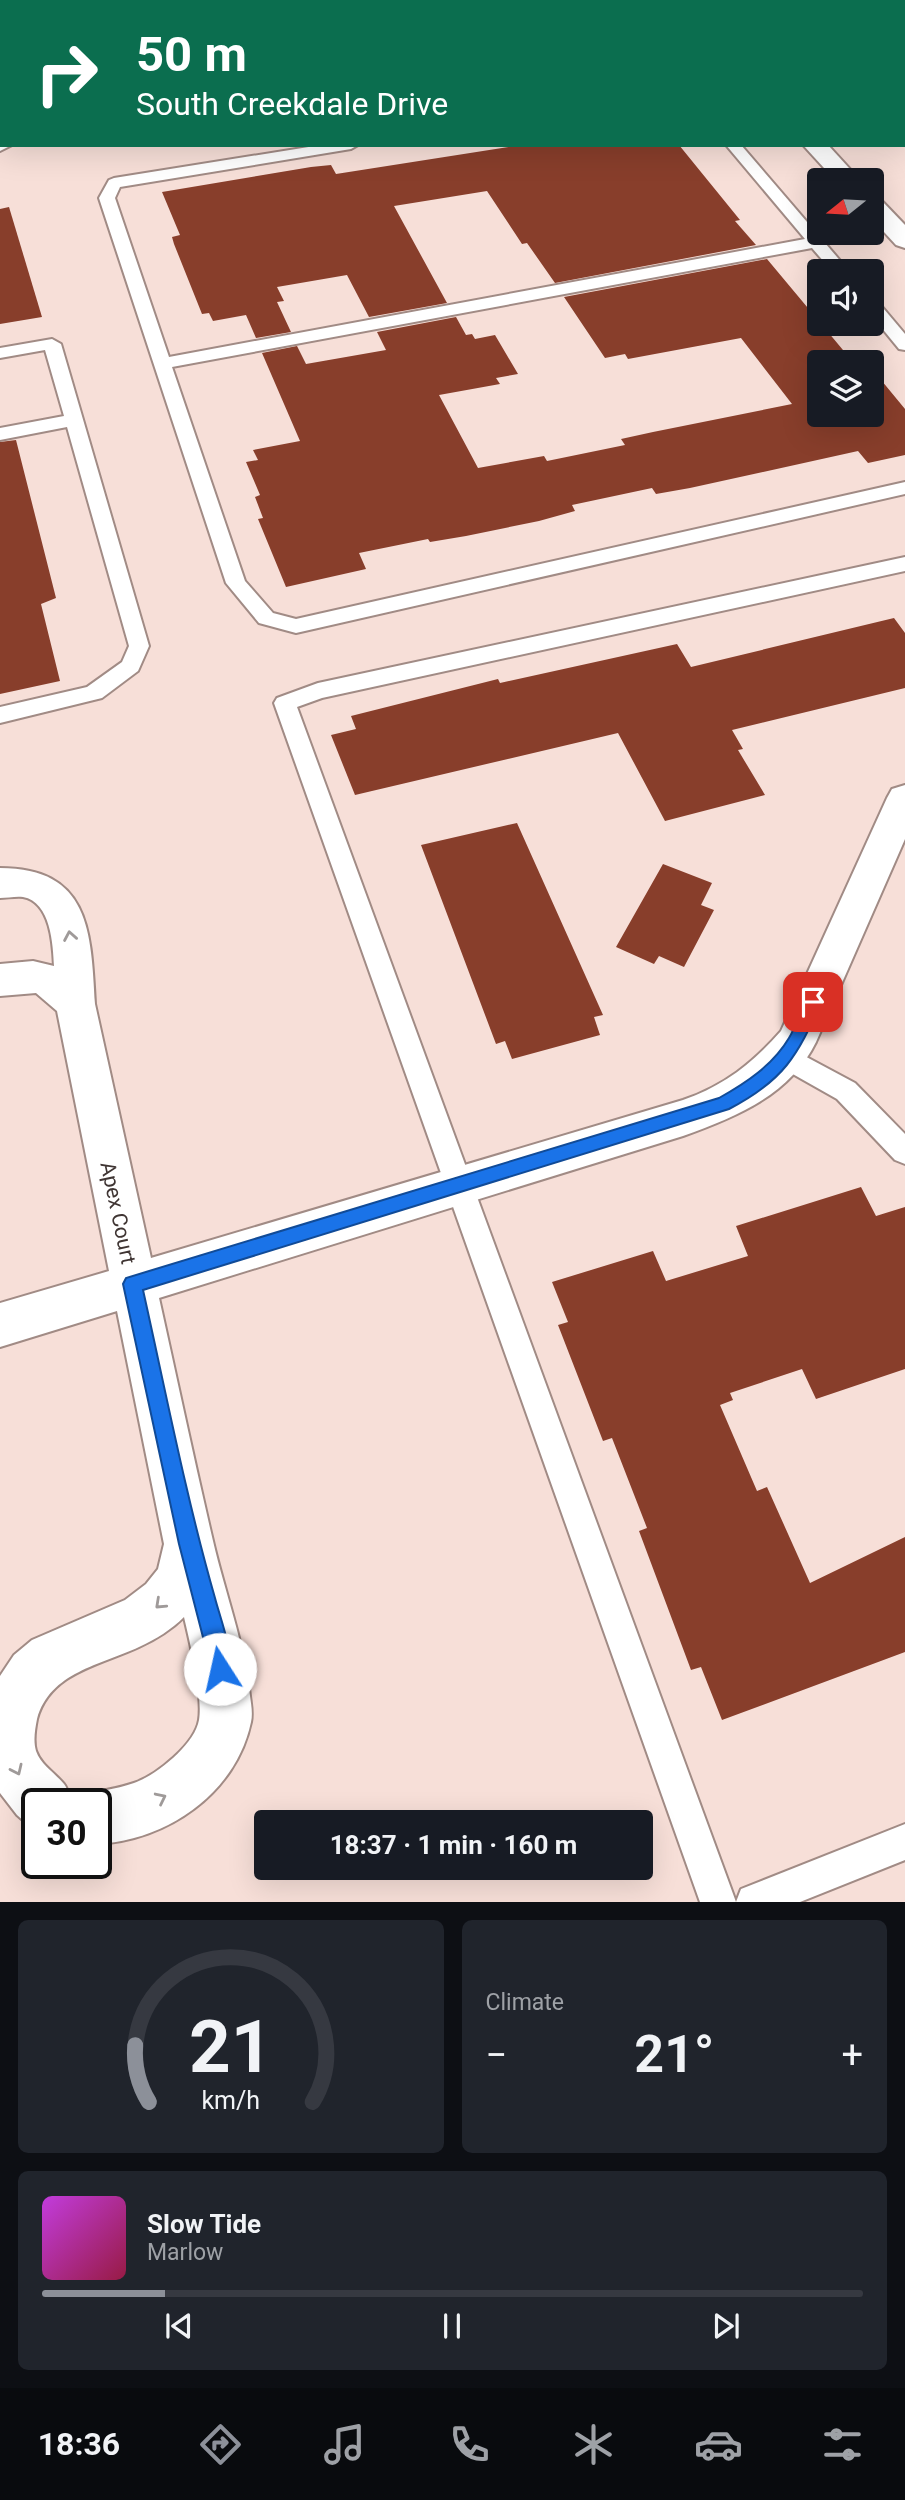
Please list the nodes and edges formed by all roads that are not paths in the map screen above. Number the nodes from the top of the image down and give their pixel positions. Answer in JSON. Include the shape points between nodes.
{"nodes":[{"id":1,"x":339,"y":147,"type":"edge"},
{"id":2,"x":735,"y":147,"type":"edge"},
{"id":3,"x":817,"y":147,"type":"edge"},
{"id":4,"x":837,"y":168,"type":"edge"},
{"id":5,"x":884,"y":218,"type":"edge"},
{"id":6,"x":807,"y":231,"type":"edge"},
{"id":7,"x":905,"y":240,"type":"edge"},
{"id":8,"x":807,"y":244,"type":"edge"},
{"id":9,"x":819,"y":245,"type":"edge"},
{"id":10,"x":831,"y":259,"type":"edge"},
{"id":11,"x":884,"y":320,"type":"edge"},
{"id":12,"x":905,"y":345,"type":"edge"},
{"id":13,"x":0,"y":353,"type":"edge"},
{"id":14,"x":163,"y":363,"type":"junction"},
{"id":15,"x":74,"y":420,"type":"junction"},
{"id":16,"x":0,"y":434,"type":"edge"},
{"id":17,"x":905,"y":488,"type":"edge"},
{"id":18,"x":905,"y":564,"type":"edge"},
{"id":19,"x":0,"y":715,"type":"edge"},
{"id":20,"x":905,"y":798,"type":"edge"},
{"id":21,"x":0,"y":883,"type":"edge"},
{"id":22,"x":0,"y":980,"type":"edge"},
{"id":23,"x":75,"y":1004,"type":"junction"},
{"id":24,"x":784,"y":1056,"type":"junction"},
{"id":25,"x":902,"y":1143,"type":"edge"},
{"id":26,"x":458,"y":1186,"type":"junction"},
{"id":27,"x":133,"y":1284,"type":"junction"},
{"id":28,"x":0,"y":1325,"type":"edge"},
{"id":29,"x":189,"y":1544,"type":"junction"},
{"id":30,"x":28,"y":1788,"type":"edge"},
{"id":31,"x":112,"y":1817,"type":"edge"},
{"id":32,"x":905,"y":1842,"type":"edge"},
{"id":33,"x":718,"y":1902,"type":"edge"},
{"id":34,"x":754,"y":1902,"type":"edge"}],
"edges":[{"from":1,"to":14,"type":"lane","via":[[114,183],[107,198]]},
{"from":2,"to":6,"type":"lane"},
{"from":3,"to":4,"type":"street"},
{"from":5,"to":7,"type":"street"},
{"from":8,"to":14,"type":"lane"},
{"from":9,"to":10,"type":"lane"},
{"from":11,"to":12,"type":"lane"},
{"from":13,"to":15,"type":"lane","via":[[52,344]]},
{"from":14,"to":17,"type":"lane","via":[[236,583],[266,618],[296,626]]},
{"from":15,"to":16,"type":"lane"},
{"from":15,"to":19,"type":"lane","via":[[139,646],[131,666],[94,693]]},
{"from":18,"to":26,"type":"lane","via":[[318,691],[285,704]]},
{"from":20,"to":24,"type":"street","via":[[796,1042]]},
{"from":23,"to":21,"type":"street","name":"Apex Court","one_way":true,"via":[[67,919],[54,899],[35,885]]},
{"from":22,"to":23,"type":"street","via":[[32,975],[52,981]]},
{"from":23,"to":27,"type":"street","name":"Apex Court"},
{"from":24,"to":25,"type":"lane","via":[[846,1091]]},
{"from":24,"to":26,"type":"street","via":[[751,1089],[723,1104]]},
{"from":26,"to":27,"type":"street"},
{"from":26,"to":33,"type":"lane"},
{"from":27,"to":28,"type":"street"},
{"from":27,"to":29,"type":"street","name":"Apex Court"},
{"from":29,"to":30,"type":"street","name":"Apex Court","one_way":true,"via":[[180,1578],[166,1601],[140,1621],[67,1648],[38,1666],[22,1689],[7,1738],[15,1771]]},
{"from":31,"to":29,"type":"street","name":"Apex Court","one_way":true,"via":[[165,1797],[191,1779],[226,1721],[214,1631]]},
{"from":32,"to":34,"type":"lane"}]}
